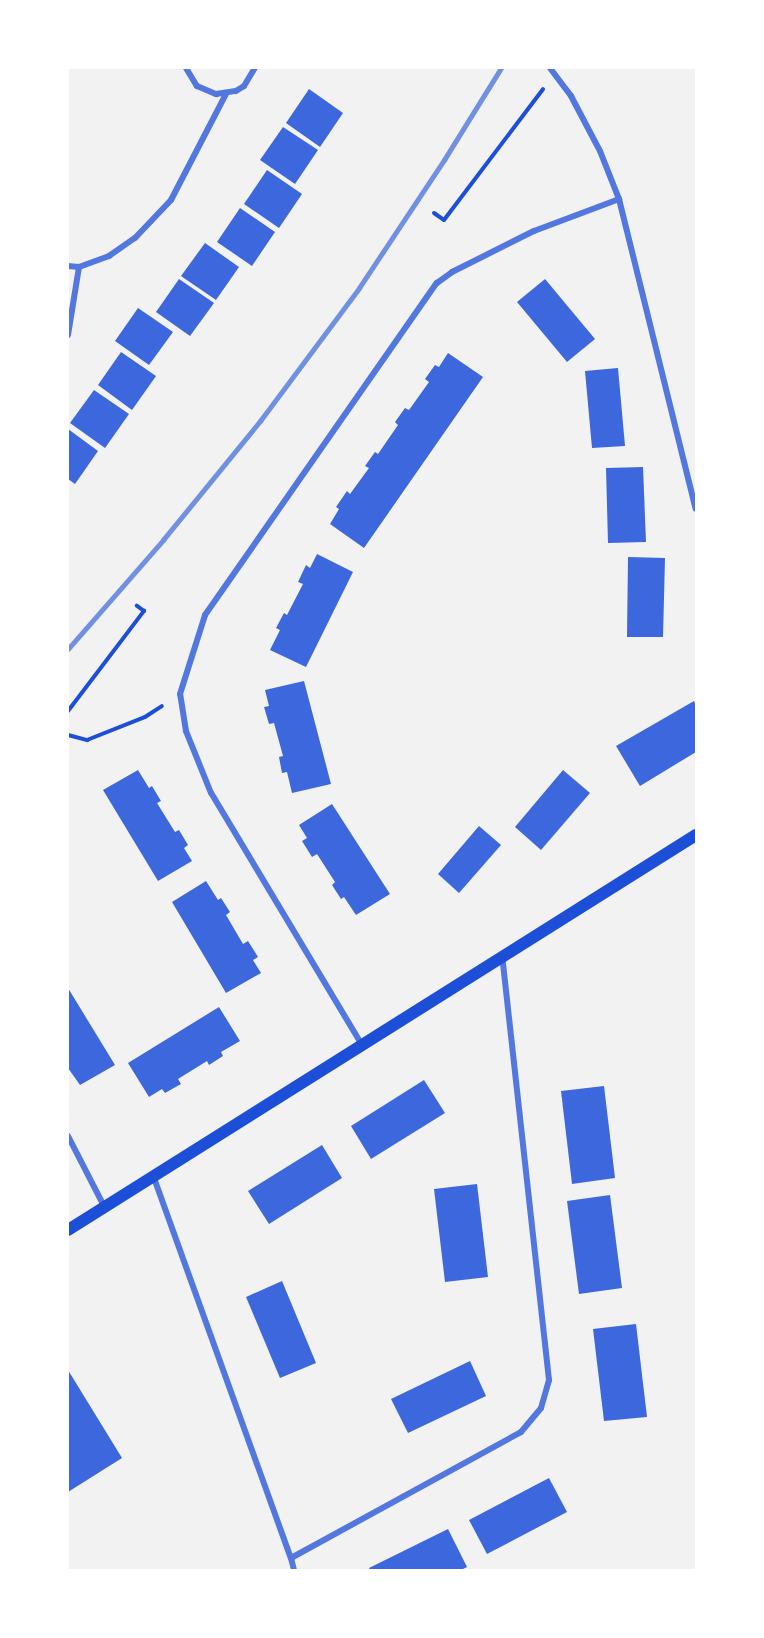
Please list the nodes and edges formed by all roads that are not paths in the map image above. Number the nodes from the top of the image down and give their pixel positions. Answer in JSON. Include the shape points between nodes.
{"nodes":[{"id":1,"x":186,"y":68,"type":"edge"},
{"id":2,"x":255,"y":68,"type":"edge"},
{"id":3,"x":552,"y":71,"type":"edge"},
{"id":4,"x":226,"y":94,"type":"junction"},
{"id":5,"x":619,"y":199,"type":"junction"},
{"id":6,"x":68,"y":266,"type":"edge"},
{"id":7,"x":80,"y":267,"type":"junction"},
{"id":8,"x":68,"y":334,"type":"edge"},
{"id":9,"x":696,"y":509,"type":"edge"},
{"id":10,"x":696,"y":836,"type":"edge"},
{"id":11,"x":502,"y":956,"type":"junction"},
{"id":12,"x":362,"y":1045,"type":"junction"},
{"id":13,"x":68,"y":1136,"type":"edge"},
{"id":14,"x":154,"y":1178,"type":"junction"},
{"id":15,"x":105,"y":1208,"type":"junction"},
{"id":16,"x":68,"y":1230,"type":"edge"},
{"id":17,"x":291,"y":1558,"type":"junction"},
{"id":18,"x":294,"y":1570,"type":"edge"}],
"edges":[{"from":1,"to":4,"type":"street","via":[[197,86]]},
{"from":2,"to":4,"type":"street","via":[[244,86]]},
{"from":3,"to":5,"type":"street","via":[[600,152]]},
{"from":4,"to":7,"type":"street","via":[[171,200],[135,238],[109,256]]},
{"from":5,"to":9,"type":"street"},
{"from":5,"to":12,"type":"street","via":[[534,231],[437,283],[205,615],[180,694],[186,731],[211,793]]},
{"from":6,"to":7,"type":"street"},
{"from":7,"to":8,"type":"street"},
{"from":10,"to":11,"type":"main road"},
{"from":11,"to":12,"type":"main road"},
{"from":11,"to":17,"type":"street","via":[[549,1380],[541,1408],[521,1432]]},
{"from":12,"to":14,"type":"main road"},
{"from":13,"to":15,"type":"street"},
{"from":14,"to":15,"type":"main road"},
{"from":14,"to":17,"type":"street"},
{"from":15,"to":16,"type":"main road"},
{"from":17,"to":18,"type":"street"}]}
